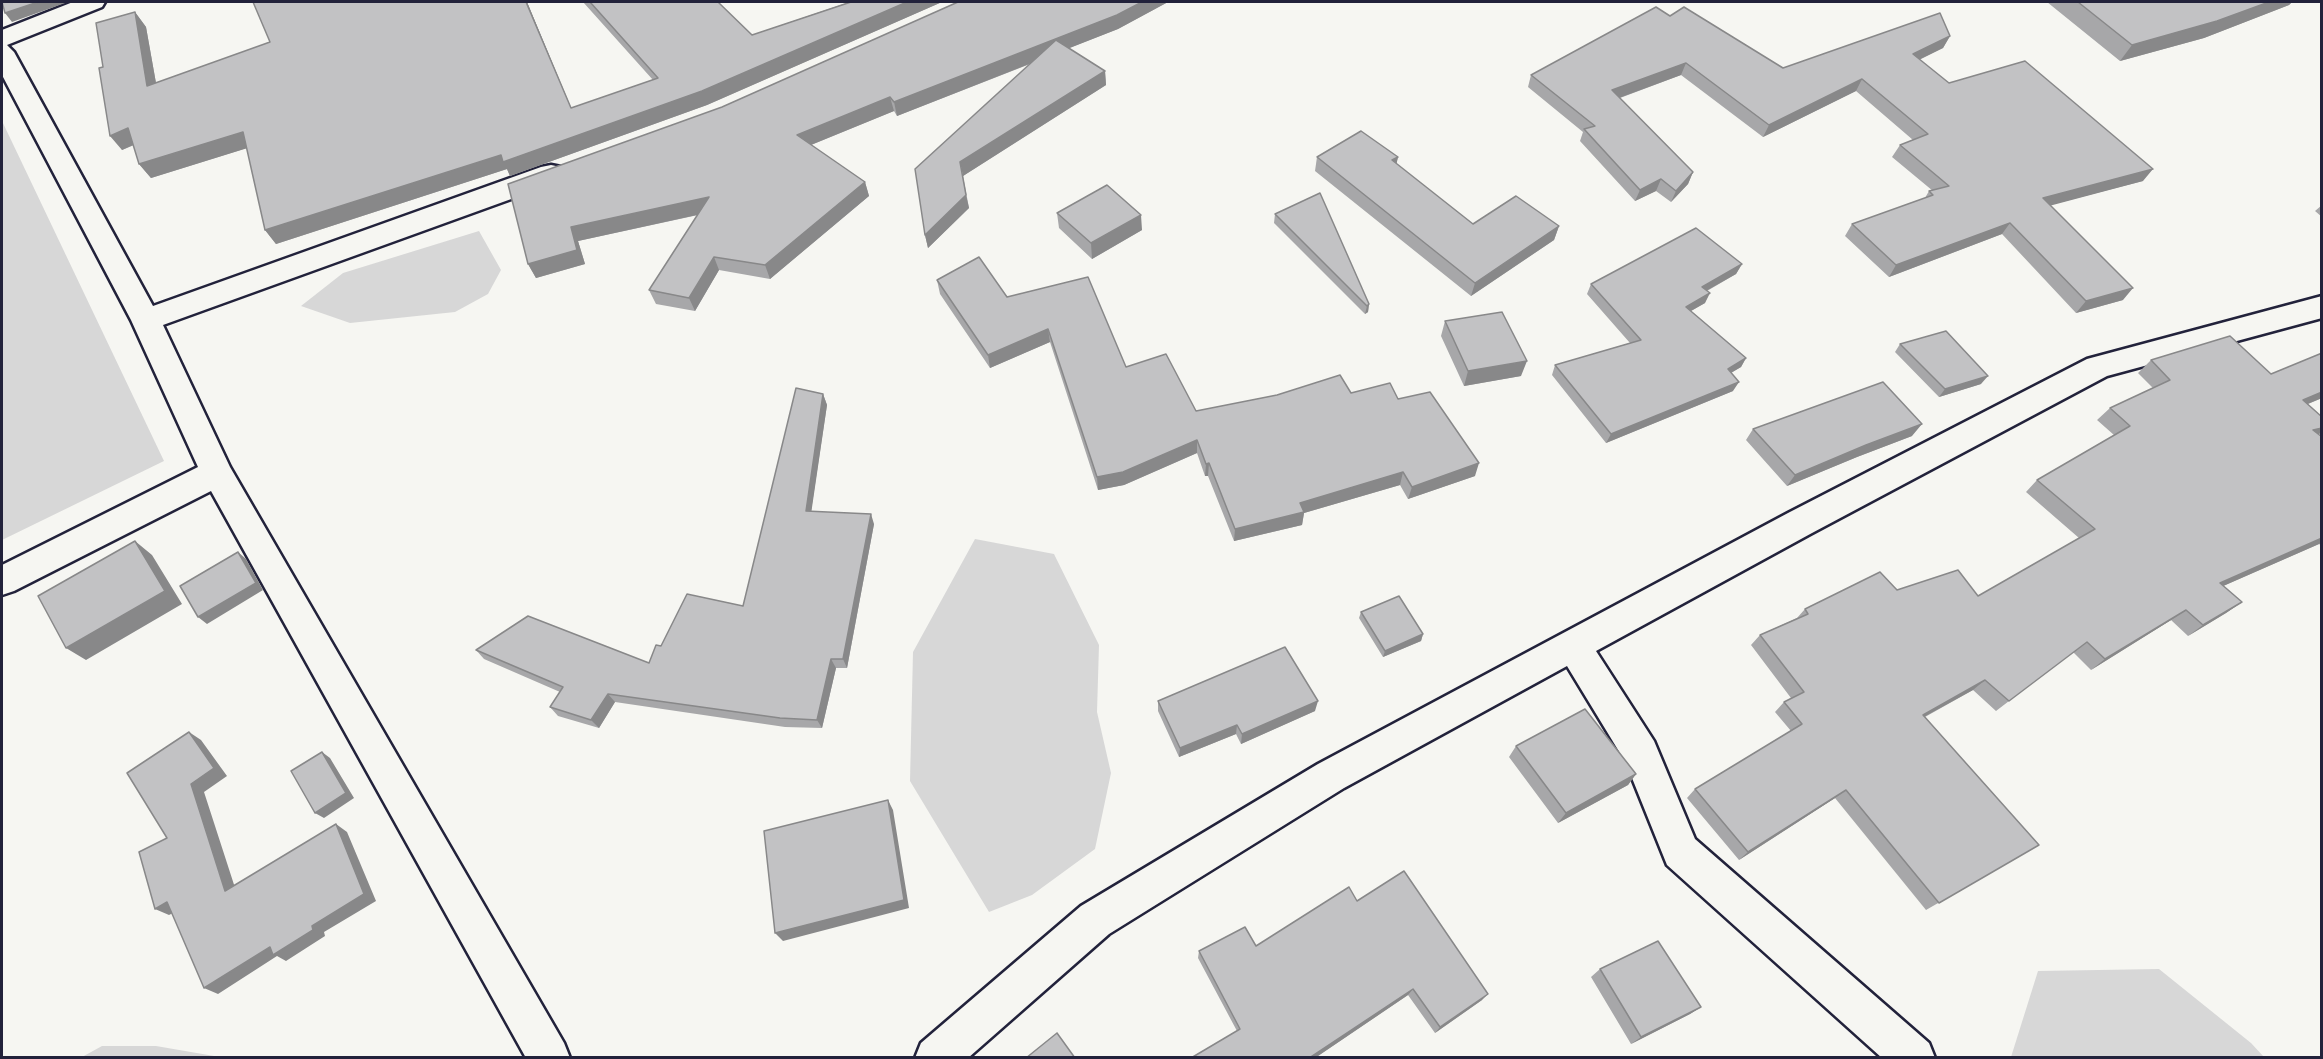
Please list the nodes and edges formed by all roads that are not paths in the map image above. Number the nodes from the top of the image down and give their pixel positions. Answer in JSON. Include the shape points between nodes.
{"nodes":[{"id":1,"x":93,"y":2,"type":"edge"},
{"id":2,"x":2,"y":39,"type":"edge"},
{"id":3,"x":2,"y":52,"type":"edge"},
{"id":4,"x":569,"y":167,"type":"edge"},
{"id":5,"x":2322,"y":307,"type":"edge"},
{"id":6,"x":146,"y":320,"type":"junction"},
{"id":7,"x":217,"y":473,"type":"junction"},
{"id":8,"x":2,"y":581,"type":"edge"},
{"id":9,"x":1574,"y":645,"type":"junction"},
{"id":10,"x":549,"y":1058,"type":"edge"},
{"id":11,"x":936,"y":1058,"type":"edge"},
{"id":12,"x":1914,"y":1058,"type":"edge"}],
"edges":[{"from":1,"to":2,"type":"street"},
{"from":3,"to":6,"type":"street"},
{"from":4,"to":6,"type":"street"},
{"from":5,"to":9,"type":"street","via":[[2098,367]]},
{"from":6,"to":7,"type":"street"},
{"from":7,"to":8,"type":"street"},
{"from":7,"to":10,"type":"street"},
{"from":9,"to":11,"type":"street","via":[[1331,776],[1095,920]]},
{"from":9,"to":12,"type":"street","via":[[1641,753],[1682,852]]}]}
